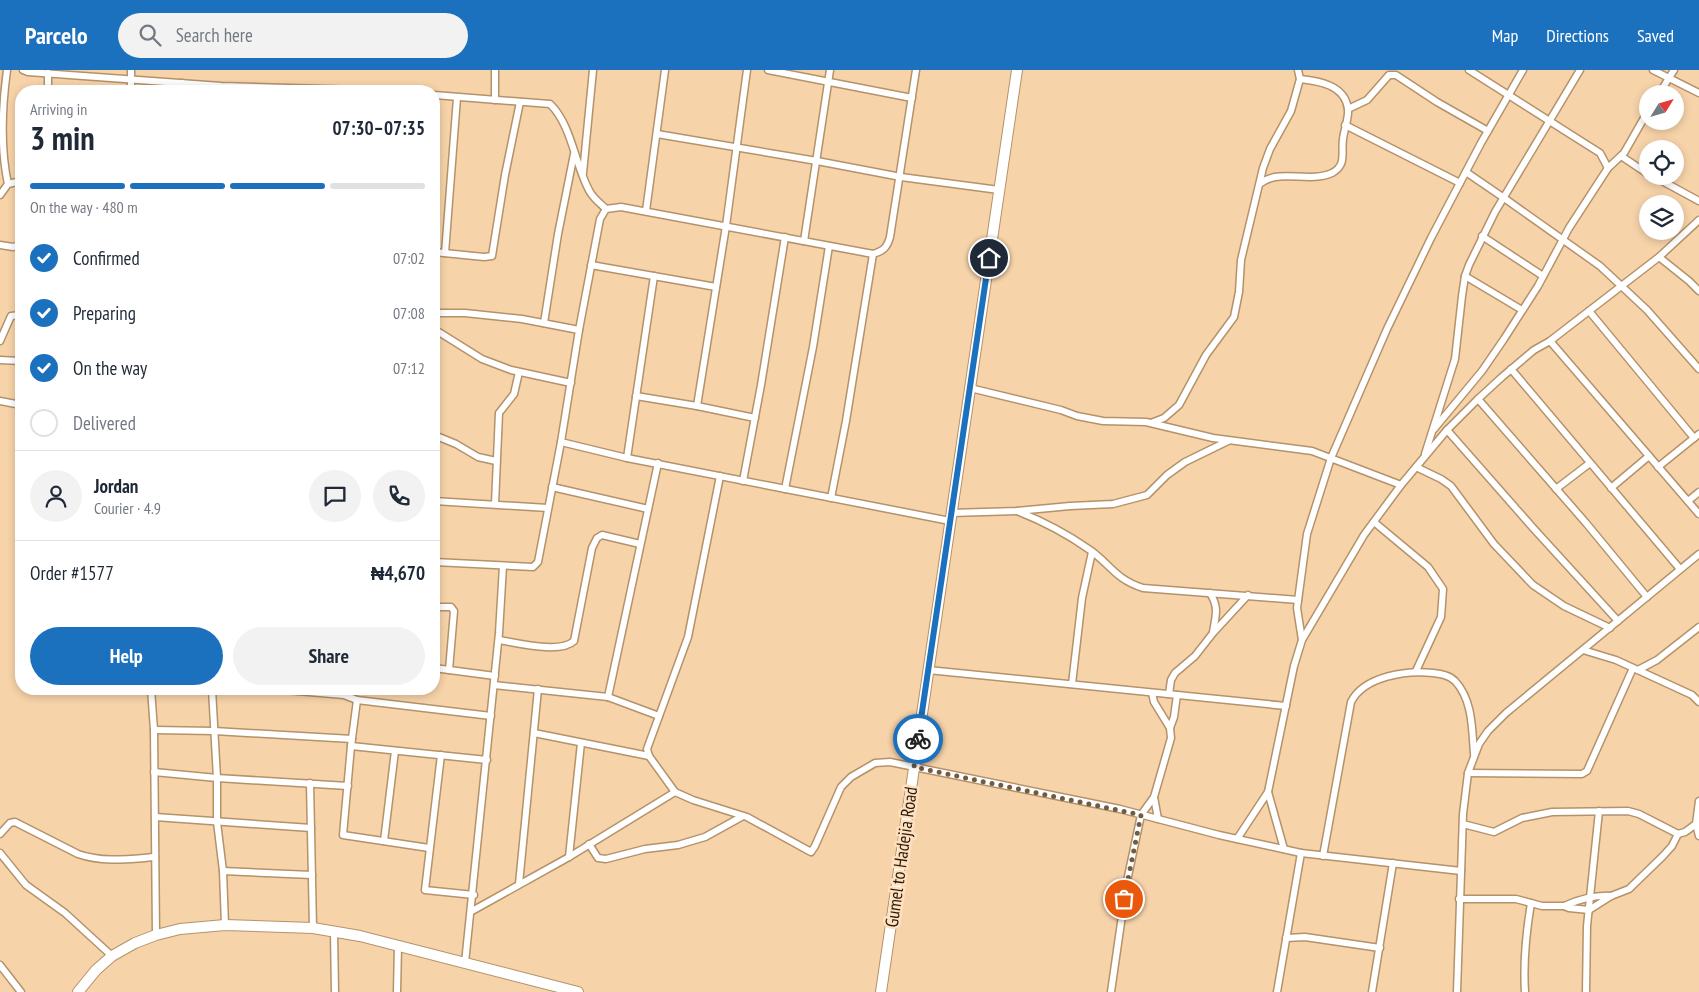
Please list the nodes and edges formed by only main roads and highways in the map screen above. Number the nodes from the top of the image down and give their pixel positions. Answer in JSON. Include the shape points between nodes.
{"nodes":[{"id":1,"x":1017,"y":70,"type":"edge"},
{"id":2,"x":78,"y":992,"type":"edge"},
{"id":3,"x":578,"y":992,"type":"edge"},
{"id":4,"x":881,"y":992,"type":"edge"}],
"edges":[{"from":1,"to":4,"type":"main road","name":"Gumel to Hadejia Road"},
{"from":2,"to":3,"type":"main road","via":[[112,956],[135,943],[180,929],[225,925],[313,928],[398,945]]}]}
